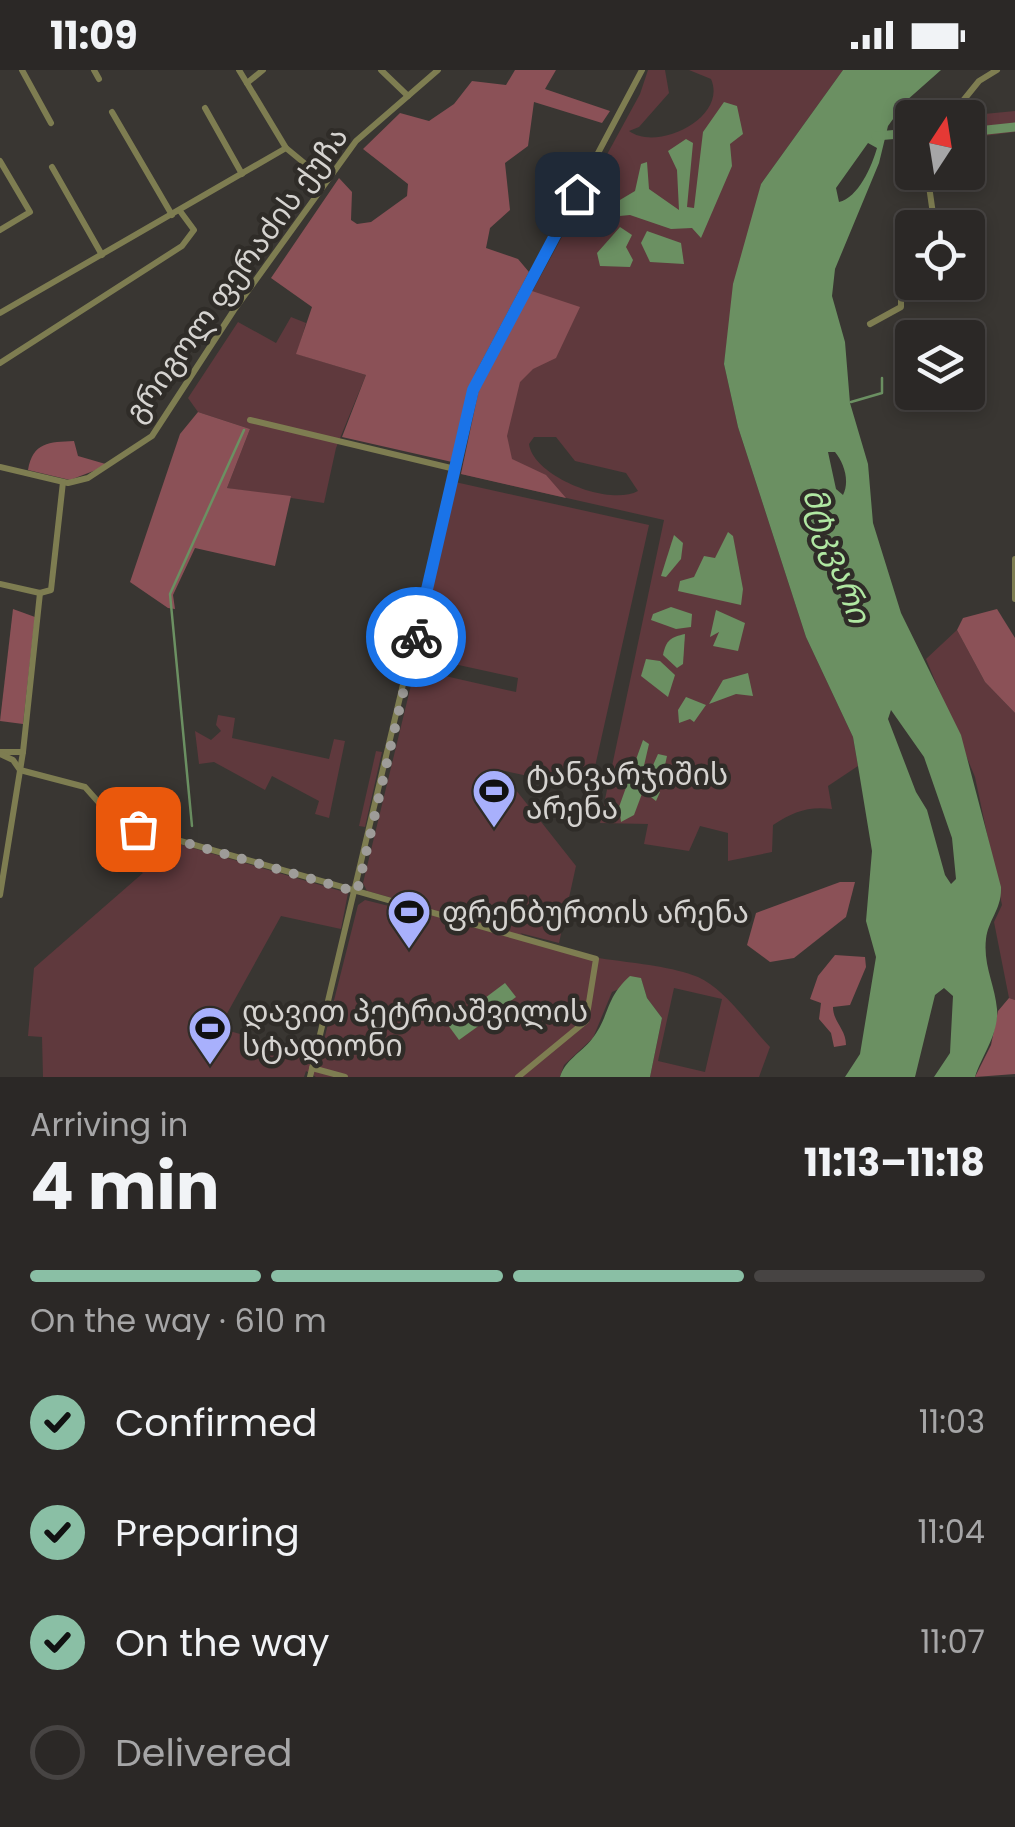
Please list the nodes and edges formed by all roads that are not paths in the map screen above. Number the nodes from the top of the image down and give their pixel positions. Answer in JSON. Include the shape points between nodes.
{"nodes":[{"id":1,"x":22,"y":70,"type":"edge"},
{"id":2,"x":94,"y":70,"type":"edge"},
{"id":3,"x":239,"y":70,"type":"edge"},
{"id":4,"x":263,"y":70,"type":"edge"},
{"id":5,"x":381,"y":70,"type":"edge"},
{"id":6,"x":438,"y":70,"type":"edge"},
{"id":7,"x":642,"y":70,"type":"edge"},
{"id":8,"x":998,"y":70,"type":"edge"},
{"id":9,"x":99,"y":78,"type":"dead end"},
{"id":10,"x":247,"y":83,"type":"junction"},
{"id":11,"x":408,"y":96,"type":"junction"},
{"id":12,"x":964,"y":100,"type":"edge"},
{"id":13,"x":205,"y":108,"type":"dead end"},
{"id":14,"x":112,"y":112,"type":"dead end"},
{"id":15,"x":50,"y":123,"type":"dead end"},
{"id":16,"x":286,"y":148,"type":"junction"},
{"id":17,"x":0,"y":160,"type":"edge"},
{"id":18,"x":52,"y":167,"type":"dead end"},
{"id":19,"x":242,"y":174,"type":"junction"},
{"id":20,"x":326,"y":181,"type":"junction"},
{"id":21,"x":176,"y":213,"type":"junction"},
{"id":22,"x":0,"y":230,"type":"edge"},
{"id":23,"x":102,"y":256,"type":"junction"},
{"id":24,"x":900,"y":300,"type":"edge"},
{"id":25,"x":0,"y":313,"type":"edge"},
{"id":26,"x":870,"y":324,"type":"dead end"},
{"id":27,"x":0,"y":363,"type":"edge"},
{"id":28,"x":250,"y":420,"type":"dead end"},
{"id":29,"x":0,"y":467,"type":"edge"},
{"id":30,"x":455,"y":469,"type":"junction"},
{"id":31,"x":63,"y":482,"type":"junction"},
{"id":32,"x":1015,"y":558,"type":"edge"},
{"id":33,"x":0,"y":584,"type":"edge"},
{"id":34,"x":40,"y":593,"type":"junction"},
{"id":35,"x":1015,"y":599,"type":"edge"},
{"id":36,"x":22,"y":752,"type":"junction"},
{"id":37,"x":0,"y":753,"type":"edge"},
{"id":38,"x":20,"y":770,"type":"junction"},
{"id":39,"x":357,"y":892,"type":"junction"},
{"id":40,"x":0,"y":896,"type":"edge"},
{"id":41,"x":311,"y":1072,"type":"edge"},
{"id":42,"x":346,"y":1077,"type":"edge"},
{"id":43,"x":518,"y":1077,"type":"edge"}],
"edges":[{"from":1,"to":15,"type":"street"},
{"from":2,"to":9,"type":"street"},
{"from":3,"to":10,"type":"street"},
{"from":4,"to":10,"type":"street"},
{"from":5,"to":11,"type":"street"},
{"from":6,"to":11,"type":"street","name":"გრიგოლ ფერაძის ქუჩა"},
{"from":7,"to":30,"type":"street","via":[[473,390]]},
{"from":8,"to":12,"type":"street"},
{"from":10,"to":16,"type":"street"},
{"from":11,"to":20,"type":"street","name":"გრიგოლ ფერაძის ქუჩა","via":[[356,141]]},
{"from":13,"to":19,"type":"street"},
{"from":14,"to":21,"type":"street"},
{"from":16,"to":19,"type":"street"},
{"from":16,"to":20,"type":"street"},
{"from":17,"to":22,"type":"street","via":[[30,212]]},
{"from":18,"to":23,"type":"street"},
{"from":19,"to":21,"type":"street"},
{"from":20,"to":31,"type":"street","name":"გრიგოლ ფერაძის ქუჩა","via":[[152,436],[88,478]]},
{"from":21,"to":23,"type":"street"},
{"from":21,"to":27,"type":"street","via":[[194,230],[182,246]]},
{"from":23,"to":25,"type":"street"},
{"from":24,"to":26,"type":"street","via":[[900,307]]},
{"from":28,"to":30,"type":"street"},
{"from":29,"to":31,"type":"street"},
{"from":30,"to":39,"type":"street"},
{"from":31,"to":34,"type":"street","via":[[51,590]]},
{"from":32,"to":35,"type":"street"},
{"from":33,"to":34,"type":"street"},
{"from":34,"to":36,"type":"street"},
{"from":36,"to":37,"type":"street"},
{"from":36,"to":38,"type":"street"},
{"from":37,"to":38,"type":"street"},
{"from":38,"to":39,"type":"street","via":[[85,787],[138,829]]},
{"from":38,"to":40,"type":"street"},
{"from":39,"to":41,"type":"street"},
{"from":39,"to":43,"type":"street","via":[[596,958],[586,1021]]},
{"from":41,"to":42,"type":"street"}]}
